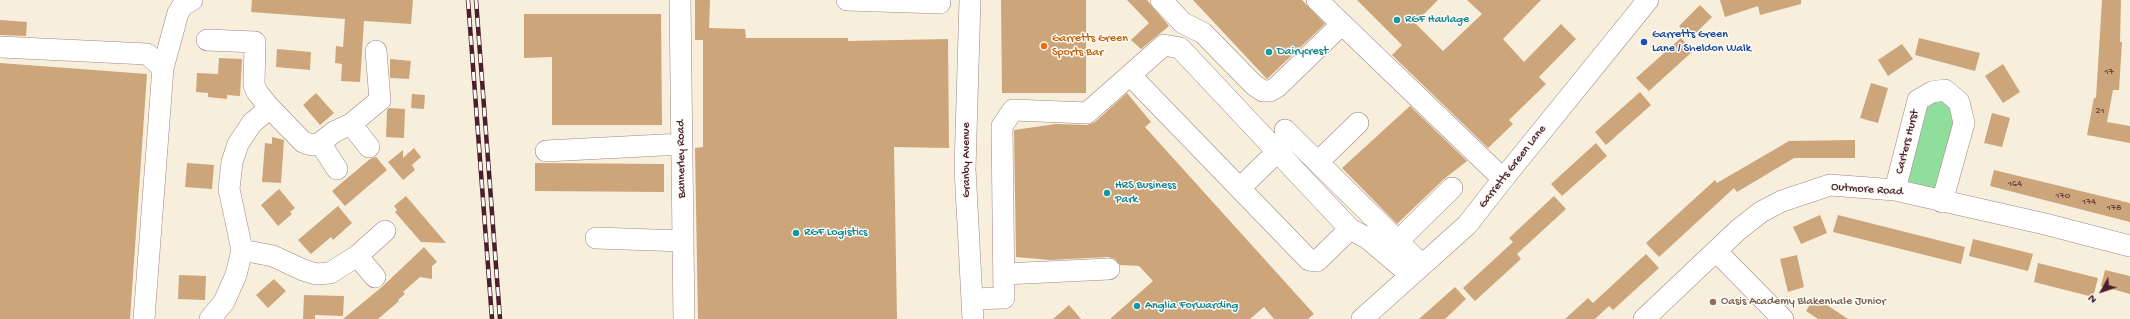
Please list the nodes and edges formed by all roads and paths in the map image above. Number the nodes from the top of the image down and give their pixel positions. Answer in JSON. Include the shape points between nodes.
{"nodes":[{"id":1,"x":192,"y":0,"type":"edge"},
{"id":2,"x":680,"y":0,"type":"edge"},
{"id":3,"x":847,"y":0,"type":"edge"},
{"id":4,"x":970,"y":0,"type":"edge"},
{"id":5,"x":1161,"y":0,"type":"edge"},
{"id":6,"x":1317,"y":0,"type":"edge"},
{"id":7,"x":1648,"y":0,"type":"edge"},
{"id":8,"x":940,"y":3,"type":"dead end"},
{"id":9,"x":1341,"y":25,"type":"junction"},
{"id":10,"x":207,"y":40,"type":"dead end"},
{"id":11,"x":0,"y":47,"type":"edge"},
{"id":12,"x":376,"y":50,"type":"dead end"},
{"id":13,"x":163,"y":68,"type":"junction"},
{"id":14,"x":1130,"y":75,"type":"junction"},
{"id":15,"x":270,"y":108,"type":"junction"},
{"id":16,"x":1358,"y":123,"type":"dead end"},
{"id":17,"x":351,"y":124,"type":"junction"},
{"id":18,"x":1285,"y":130,"type":"dead end"},
{"id":19,"x":320,"y":143,"type":"junction"},
{"id":20,"x":682,"y":144,"type":"junction"},
{"id":21,"x":369,"y":147,"type":"dead end"},
{"id":22,"x":546,"y":151,"type":"dead end"},
{"id":23,"x":1278,"y":151,"type":"junction"},
{"id":24,"x":1318,"y":162,"type":"junction"},
{"id":25,"x":337,"y":169,"type":"dead end"},
{"id":26,"x":1503,"y":179,"type":"junction"},
{"id":27,"x":1240,"y":188,"type":"junction"},
{"id":28,"x":1452,"y":188,"type":"dead end"},
{"id":29,"x":1895,"y":190,"type":"junction"},
{"id":30,"x":1942,"y":202,"type":"junction"},
{"id":31,"x":1350,"y":229,"type":"junction"},
{"id":32,"x":385,"y":231,"type":"dead end"},
{"id":33,"x":596,"y":238,"type":"dead end"},
{"id":34,"x":683,"y":241,"type":"junction"},
{"id":35,"x":1398,"y":241,"type":"junction"},
{"id":36,"x":2130,"y":246,"type":"edge"},
{"id":37,"x":242,"y":250,"type":"junction"},
{"id":38,"x":1716,"y":251,"type":"junction"},
{"id":39,"x":357,"y":256,"type":"junction"},
{"id":40,"x":1109,"y":269,"type":"dead end"},
{"id":41,"x":1416,"y":270,"type":"junction"},
{"id":42,"x":1004,"y":274,"type":"junction"},
{"id":43,"x":375,"y":276,"type":"dead end"},
{"id":44,"x":972,"y":314,"type":"edge"},
{"id":45,"x":144,"y":319,"type":"edge"},
{"id":46,"x":210,"y":319,"type":"edge"},
{"id":47,"x":684,"y":319,"type":"edge"},
{"id":48,"x":1362,"y":319,"type":"edge"},
{"id":49,"x":1644,"y":319,"type":"edge"},
{"id":50,"x":1783,"y":319,"type":"edge"}],
"edges":[{"from":1,"to":13,"type":"street","via":[[178,13]]},
{"from":2,"to":20,"type":"street","name":"Bannerley Road"},
{"from":3,"to":8,"type":"street"},
{"from":4,"to":44,"type":"street","name":"Granby Avenue","via":[[965,169]]},
{"from":5,"to":9,"type":"street","via":[[1183,23],[1203,33],[1263,91],[1277,87]]},
{"from":6,"to":9,"type":"street"},
{"from":7,"to":26,"type":"street","name":"Garretts Green Lane"},
{"from":9,"to":26,"type":"street"},
{"from":10,"to":15,"type":"street","via":[[255,42],[254,85]]},
{"from":11,"to":13,"type":"street","via":[[147,54]]},
{"from":12,"to":17,"type":"street","via":[[380,100]]},
{"from":13,"to":45,"type":"street"},
{"from":14,"to":23,"type":"street","via":[[1164,45],[1180,48]]},
{"from":14,"to":27,"type":"street"},
{"from":14,"to":42,"type":"street","via":[[1087,113],[1013,110],[1002,126]]},
{"from":15,"to":19,"type":"street","via":[[302,142],[312,145]]},
{"from":15,"to":37,"type":"street","via":[[252,123],[238,144],[232,162],[229,189]]},
{"from":16,"to":24,"type":"street"},
{"from":17,"to":19,"type":"street","via":[[334,132]]},
{"from":17,"to":21,"type":"street"},
{"from":18,"to":24,"type":"street"},
{"from":19,"to":25,"type":"street"},
{"from":20,"to":22,"type":"street"},
{"from":20,"to":34,"type":"street","name":"Bannerley Road"},
{"from":23,"to":27,"type":"street"},
{"from":23,"to":31,"type":"street"},
{"from":24,"to":35,"type":"street"},
{"from":26,"to":41,"type":"street","name":"Garretts Green Lane","via":[[1467,225]]},
{"from":27,"to":31,"type":"street","via":[[1309,260],[1318,261]]},
{"from":28,"to":35,"type":"street"},
{"from":29,"to":30,"type":"street","name":"Outmore Road"},
{"from":29,"to":30,"type":"street","name":"Carters Hurst","via":[[1918,100],[1932,92],[1945,90],[1958,102],[1964,123]]},
{"from":29,"to":38,"type":"street","name":"Outmore Road","via":[[1830,185],[1782,201],[1761,212]]},
{"from":30,"to":36,"type":"street","name":"Outmore Road","via":[[2045,224]]},
{"from":31,"to":41,"type":"street"},
{"from":32,"to":39,"type":"street"},
{"from":33,"to":34,"type":"street"},
{"from":34,"to":47,"type":"street","name":"Bannerley Road"},
{"from":35,"to":41,"type":"street"},
{"from":37,"to":39,"type":"street","via":[[273,256],[316,274],[330,272]]},
{"from":37,"to":46,"type":"street","via":[[236,275],[224,302]]},
{"from":38,"to":49,"type":"street","name":"Outmore Road"},
{"from":38,"to":50,"type":"street"},
{"from":39,"to":43,"type":"street"},
{"from":40,"to":42,"type":"street"},
{"from":41,"to":48,"type":"street","name":"Garretts Green Lane"},
{"from":42,"to":44,"type":"street","via":[[1004,298]]}]}
